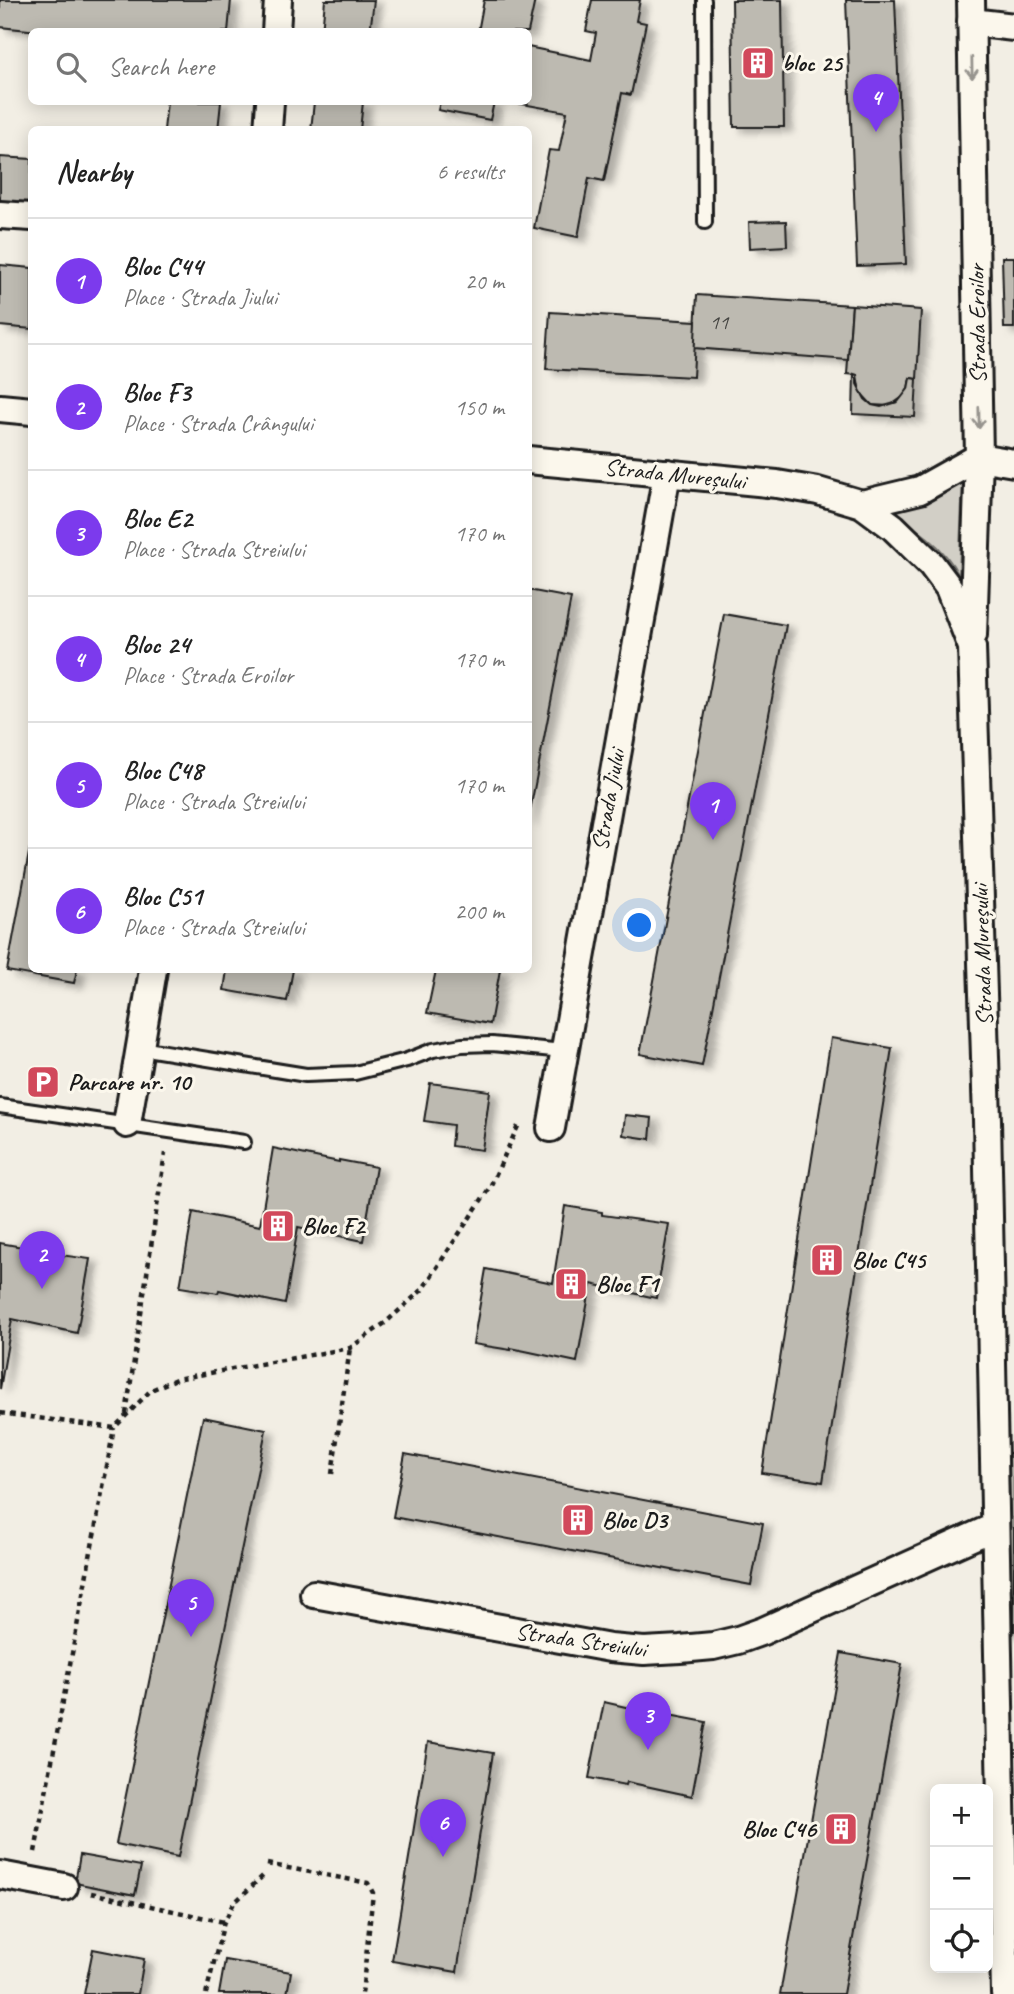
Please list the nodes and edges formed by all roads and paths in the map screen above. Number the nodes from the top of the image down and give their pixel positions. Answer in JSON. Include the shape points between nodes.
{"nodes":[{"id":1,"x":278,"y":0,"type":"edge"},
{"id":2,"x":704,"y":0,"type":"edge"},
{"id":3,"x":971,"y":11,"type":"edge"},
{"id":4,"x":1014,"y":27,"type":"edge"},
{"id":5,"x":276,"y":28,"type":"edge"},
{"id":6,"x":270,"y":105,"type":"edge"},
{"id":7,"x":268,"y":126,"type":"edge"},
{"id":8,"x":0,"y":215,"type":"edge"},
{"id":9,"x":28,"y":218,"type":"edge"},
{"id":10,"x":705,"y":222,"type":"dead end"},
{"id":11,"x":0,"y":408,"type":"edge"},
{"id":12,"x":28,"y":411,"type":"edge"},
{"id":13,"x":979,"y":457,"type":"junction"},
{"id":14,"x":532,"y":460,"type":"edge"},
{"id":15,"x":1014,"y":463,"type":"edge"},
{"id":16,"x":667,"y":473,"type":"junction"},
{"id":17,"x":862,"y":504,"type":"junction"},
{"id":18,"x":972,"y":648,"type":"junction"},
{"id":19,"x":152,"y":973,"type":"edge"},
{"id":20,"x":140,"y":1048,"type":"junction"},
{"id":21,"x":563,"y":1051,"type":"junction"},
{"id":22,"x":0,"y":1106,"type":"edge"},
{"id":23,"x":127,"y":1124,"type":"junction"},
{"id":24,"x":519,"y":1124,"type":"dead end"},
{"id":25,"x":551,"y":1128,"type":"dead end"},
{"id":26,"x":169,"y":1130,"type":"junction"},
{"id":27,"x":244,"y":1142,"type":"dead end"},
{"id":28,"x":350,"y":1348,"type":"junction"},
{"id":29,"x":0,"y":1413,"type":"edge"},
{"id":30,"x":126,"y":1415,"type":"junction"},
{"id":31,"x":114,"y":1428,"type":"junction"},
{"id":32,"x":332,"y":1474,"type":"dead end"},
{"id":33,"x":994,"y":1527,"type":"junction"},
{"id":34,"x":314,"y":1594,"type":"dead end"},
{"id":35,"x":267,"y":1864,"type":"dead end"},
{"id":36,"x":266,"y":1873,"type":"dead end"},
{"id":37,"x":0,"y":1875,"type":"edge"},
{"id":38,"x":30,"y":1881,"type":"junction"},
{"id":39,"x":64,"y":1887,"type":"joint"},
{"id":40,"x":223,"y":1922,"type":"junction"},
{"id":41,"x":206,"y":1994,"type":"edge"},
{"id":42,"x":362,"y":1994,"type":"edge"},
{"id":43,"x":1005,"y":1994,"type":"edge"}],
"edges":[{"from":1,"to":5,"type":"street"},
{"from":2,"to":10,"type":"lane"},
{"from":3,"to":4,"type":"street"},
{"from":3,"to":13,"type":"street","name":"Strada Eroilor","one_way":true},
{"from":6,"to":7,"type":"street"},
{"from":8,"to":9,"type":"street"},
{"from":11,"to":12,"type":"street"},
{"from":13,"to":15,"type":"street"},
{"from":13,"to":17,"type":"street","via":[[920,490]]},
{"from":13,"to":18,"type":"street","name":"Strada Eroilor"},
{"from":14,"to":16,"type":"street","name":"Strada Mureșului"},
{"from":16,"to":17,"type":"street","name":"Strada Mureșului","via":[[818,491]]},
{"from":16,"to":21,"type":"street","name":"Strada Jiului"},
{"from":17,"to":18,"type":"street","name":"Strada Mureșului","via":[[931,564],[949,589]]},
{"from":18,"to":33,"type":"street","name":"Strada Mureșului","via":[[988,1134]]},
{"from":19,"to":20,"type":"street"},
{"from":20,"to":21,"type":"lane","via":[[306,1075],[355,1073],[462,1045]]},
{"from":20,"to":23,"type":"street"},
{"from":21,"to":25,"type":"street","name":"Strada Jiului"},
{"from":22,"to":23,"type":"lane"},
{"from":23,"to":26,"type":"lane"},
{"from":24,"to":28,"type":"path","via":[[490,1187],[422,1290]]},
{"from":26,"to":27,"type":"lane"},
{"from":26,"to":30,"type":"path"},
{"from":28,"to":30,"type":"path","via":[[176,1379],[151,1390]]},
{"from":28,"to":32,"type":"path"},
{"from":29,"to":31,"type":"path"},
{"from":30,"to":31,"type":"path"},
{"from":31,"to":38,"type":"path"},
{"from":33,"to":34,"type":"street","name":"Strada Streiului","via":[[763,1632],[713,1646],[644,1651],[575,1643]]},
{"from":33,"to":43,"type":"street","name":"Strada Mureșului"},
{"from":35,"to":42,"type":"path","via":[[368,1884],[373,1893]]},
{"from":36,"to":40,"type":"path","via":[[234,1903]]},
{"from":37,"to":38,"type":"street"},
{"from":38,"to":39,"type":"street"},
{"from":39,"to":40,"type":"path"},
{"from":40,"to":41,"type":"path"}]}
